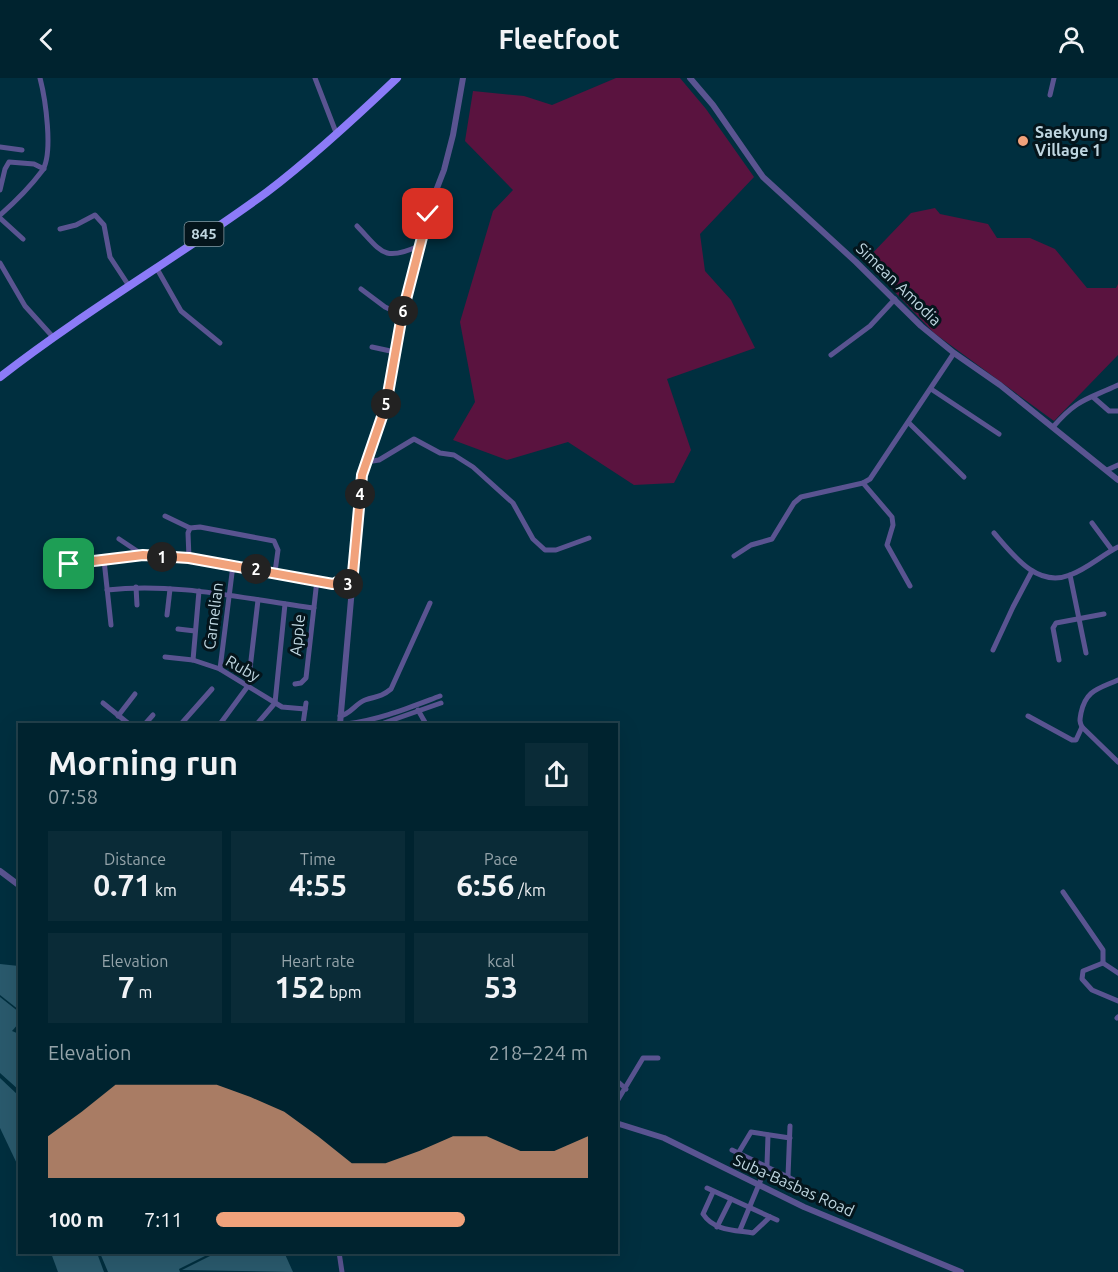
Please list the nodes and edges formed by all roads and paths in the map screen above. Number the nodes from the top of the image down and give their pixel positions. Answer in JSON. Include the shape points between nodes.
{"nodes":[{"id":1,"x":40,"y":78,"type":"edge"},
{"id":2,"x":315,"y":78,"type":"edge"},
{"id":3,"x":397,"y":78,"type":"edge"},
{"id":4,"x":463,"y":78,"type":"edge"},
{"id":5,"x":690,"y":78,"type":"edge"},
{"id":6,"x":1054,"y":78,"type":"edge"},
{"id":7,"x":1050,"y":95,"type":"dead end"},
{"id":8,"x":337,"y":135,"type":"junction"},
{"id":9,"x":0,"y":147,"type":"edge"},
{"id":10,"x":22,"y":150,"type":"dead end"},
{"id":11,"x":44,"y":169,"type":"junction"},
{"id":12,"x":0,"y":190,"type":"edge"},
{"id":13,"x":0,"y":217,"type":"edge"},
{"id":14,"x":357,"y":226,"type":"dead end"},
{"id":15,"x":60,"y":229,"type":"dead end"},
{"id":16,"x":24,"y":239,"type":"dead end"},
{"id":17,"x":419,"y":246,"type":"junction"},
{"id":18,"x":0,"y":263,"type":"edge"},
{"id":19,"x":156,"y":267,"type":"junction"},
{"id":20,"x":129,"y":286,"type":"junction"},
{"id":21,"x":361,"y":289,"type":"dead end"},
{"id":22,"x":895,"y":299,"type":"junction"},
{"id":23,"x":402,"y":315,"type":"junction"},
{"id":24,"x":53,"y":337,"type":"junction"},
{"id":25,"x":220,"y":343,"type":"dead end"},
{"id":26,"x":372,"y":347,"type":"dead end"},
{"id":27,"x":395,"y":352,"type":"junction"},
{"id":28,"x":954,"y":353,"type":"junction"},
{"id":29,"x":831,"y":355,"type":"dead end"},
{"id":30,"x":0,"y":376,"type":"edge"},
{"id":31,"x":1118,"y":386,"type":"edge"},
{"id":32,"x":931,"y":389,"type":"junction"},
{"id":33,"x":1093,"y":397,"type":"junction"},
{"id":34,"x":1118,"y":411,"type":"edge"},
{"id":35,"x":909,"y":423,"type":"junction"},
{"id":36,"x":1053,"y":427,"type":"junction"},
{"id":37,"x":999,"y":434,"type":"dead end"},
{"id":38,"x":366,"y":462,"type":"junction"},
{"id":39,"x":1118,"y":465,"type":"edge"},
{"id":40,"x":1107,"y":470,"type":"junction"},
{"id":41,"x":964,"y":477,"type":"dead end"},
{"id":42,"x":1118,"y":480,"type":"edge"},
{"id":43,"x":863,"y":483,"type":"junction"},
{"id":44,"x":165,"y":516,"type":"dead end"},
{"id":45,"x":1092,"y":523,"type":"dead end"},
{"id":46,"x":190,"y":528,"type":"junction"},
{"id":47,"x":994,"y":533,"type":"dead end"},
{"id":48,"x":589,"y":538,"type":"dead end"},
{"id":49,"x":119,"y":539,"type":"dead end"},
{"id":50,"x":1115,"y":548,"type":"edge"},
{"id":51,"x":143,"y":555,"type":"junction"},
{"id":52,"x":734,"y":556,"type":"dead end"},
{"id":53,"x":189,"y":558,"type":"junction"},
{"id":54,"x":104,"y":560,"type":"junction"},
{"id":55,"x":69,"y":564,"type":"dead end"},
{"id":56,"x":233,"y":565,"type":"junction"},
{"id":57,"x":1032,"y":571,"type":"junction"},
{"id":58,"x":275,"y":572,"type":"junction"},
{"id":59,"x":1070,"y":575,"type":"junction"},
{"id":60,"x":317,"y":580,"type":"junction"},
{"id":61,"x":910,"y":586,"type":"dead end"},
{"id":62,"x":136,"y":587,"type":"junction"},
{"id":63,"x":351,"y":588,"type":"junction"},
{"id":64,"x":170,"y":589,"type":"junction"},
{"id":65,"x":107,"y":590,"type":"junction"},
{"id":66,"x":199,"y":591,"type":"junction"},
{"id":67,"x":229,"y":595,"type":"junction"},
{"id":68,"x":258,"y":600,"type":"junction"},
{"id":69,"x":430,"y":603,"type":"dead end"},
{"id":70,"x":285,"y":604,"type":"junction"},
{"id":71,"x":137,"y":605,"type":"dead end"},
{"id":72,"x":314,"y":608,"type":"junction"},
{"id":73,"x":1104,"y":614,"type":"dead end"},
{"id":74,"x":167,"y":615,"type":"dead end"},
{"id":75,"x":1080,"y":618,"type":"junction"},
{"id":76,"x":111,"y":624,"type":"dead end"},
{"id":77,"x":178,"y":629,"type":"dead end"},
{"id":78,"x":195,"y":631,"type":"junction"},
{"id":79,"x":993,"y":650,"type":"dead end"},
{"id":80,"x":1086,"y":653,"type":"dead end"},
{"id":81,"x":165,"y":657,"type":"dead end"},
{"id":82,"x":193,"y":660,"type":"junction"},
{"id":83,"x":1059,"y":660,"type":"dead end"},
{"id":84,"x":220,"y":669,"type":"junction"},
{"id":85,"x":1118,"y":680,"type":"edge"},
{"id":86,"x":295,"y":684,"type":"dead end"},
{"id":87,"x":248,"y":686,"type":"junction"},
{"id":88,"x":212,"y":689,"type":"dead end"},
{"id":89,"x":135,"y":694,"type":"dead end"},
{"id":90,"x":440,"y":699,"type":"dead end"},
{"id":91,"x":103,"y":703,"type":"dead end"},
{"id":92,"x":275,"y":703,"type":"junction"},
{"id":93,"x":418,"y":708,"type":"junction"},
{"id":94,"x":153,"y":715,"type":"dead end"},
{"id":95,"x":118,"y":716,"type":"junction"},
{"id":96,"x":340,"y":716,"type":"junction"},
{"id":97,"x":1028,"y":716,"type":"dead end"},
{"id":98,"x":128,"y":723,"type":"edge"},
{"id":99,"x":146,"y":723,"type":"edge"},
{"id":100,"x":182,"y":723,"type":"edge"},
{"id":101,"x":221,"y":723,"type":"edge"},
{"id":102,"x":257,"y":723,"type":"edge"},
{"id":103,"x":303,"y":723,"type":"edge"},
{"id":104,"x":340,"y":723,"type":"edge"},
{"id":105,"x":357,"y":723,"type":"edge"},
{"id":106,"x":383,"y":723,"type":"edge"},
{"id":107,"x":423,"y":723,"type":"edge"},
{"id":108,"x":1082,"y":726,"type":"junction"},
{"id":109,"x":1118,"y":762,"type":"edge"},
{"id":110,"x":0,"y":871,"type":"edge"},
{"id":111,"x":18,"y":884,"type":"edge"},
{"id":112,"x":1063,"y":892,"type":"dead end"},
{"id":113,"x":1102,"y":963,"type":"junction"},
{"id":114,"x":1118,"y":973,"type":"edge"},
{"id":115,"x":1118,"y":1001,"type":"edge"},
{"id":116,"x":657,"y":1058,"type":"dead end"},
{"id":117,"x":618,"y":1082,"type":"edge"},
{"id":118,"x":626,"y":1089,"type":"junction"},
{"id":119,"x":618,"y":1100,"type":"edge"},
{"id":120,"x":618,"y":1124,"type":"edge"},
{"id":121,"x":790,"y":1126,"type":"dead end"},
{"id":122,"x":768,"y":1135,"type":"junction"},
{"id":123,"x":790,"y":1138,"type":"junction"},
{"id":124,"x":767,"y":1165,"type":"junction"},
{"id":125,"x":788,"y":1176,"type":"junction"},
{"id":126,"x":798,"y":1182,"type":"dead end"},
{"id":127,"x":759,"y":1186,"type":"junction"},
{"id":128,"x":706,"y":1188,"type":"dead end"},
{"id":129,"x":713,"y":1192,"type":"junction"},
{"id":130,"x":731,"y":1199,"type":"junction"},
{"id":131,"x":750,"y":1208,"type":"junction"},
{"id":132,"x":770,"y":1217,"type":"junction"},
{"id":133,"x":777,"y":1220,"type":"dead end"},
{"id":134,"x":717,"y":1227,"type":"junction"},
{"id":135,"x":740,"y":1230,"type":"junction"},
{"id":136,"x":339,"y":1254,"type":"edge"},
{"id":137,"x":945,"y":1265,"type":"junction"},
{"id":138,"x":342,"y":1272,"type":"edge"},
{"id":139,"x":941,"y":1272,"type":"edge"},
{"id":140,"x":961,"y":1272,"type":"edge"}],
"edges":[{"from":1,"to":11,"type":"street","via":[[48,141]]},
{"from":2,"to":8,"type":"street"},
{"from":3,"to":8,"type":"main road","number":"845"},
{"from":4,"to":17,"type":"street","via":[[446,161]]},
{"from":5,"to":22,"type":"street","name":"Simean Amodia","via":[[764,177]]},
{"from":6,"to":7,"type":"street"},
{"from":8,"to":19,"type":"main road","number":"845","via":[[268,191]]},
{"from":9,"to":10,"type":"street"},
{"from":11,"to":12,"type":"street","via":[[9,162]]},
{"from":11,"to":13,"type":"street"},
{"from":13,"to":16,"type":"street"},
{"from":14,"to":17,"type":"street","via":[[381,251],[398,255]]},
{"from":15,"to":20,"type":"street","via":[[95,215],[104,225],[110,257]]},
{"from":17,"to":23,"type":"street"},
{"from":18,"to":24,"type":"street","via":[[25,306]]},
{"from":19,"to":20,"type":"main road","number":"845"},
{"from":19,"to":25,"type":"street","via":[[181,311]]},
{"from":20,"to":24,"type":"main road","number":"845"},
{"from":21,"to":23,"type":"street"},
{"from":22,"to":28,"type":"street","name":"Simean Amodia"},
{"from":22,"to":29,"type":"street","via":[[870,326]]},
{"from":23,"to":27,"type":"street"},
{"from":24,"to":30,"type":"main road","number":"845"},
{"from":26,"to":27,"type":"street"},
{"from":27,"to":38,"type":"street","via":[[386,405]]},
{"from":28,"to":32,"type":"street"},
{"from":28,"to":36,"type":"street","name":"Simean Amodia"},
{"from":31,"to":33,"type":"street"},
{"from":32,"to":35,"type":"street"},
{"from":32,"to":37,"type":"street"},
{"from":33,"to":34,"type":"street","via":[[1109,411]]},
{"from":33,"to":36,"type":"street","via":[[1070,407]]},
{"from":35,"to":41,"type":"street"},
{"from":35,"to":43,"type":"street","via":[[870,479]]},
{"from":36,"to":40,"type":"street","name":"Simean Amodia"},
{"from":38,"to":48,"type":"street","via":[[379,460],[414,439],[473,467],[513,503],[533,539],[545,550]]},
{"from":38,"to":63,"type":"street"},
{"from":39,"to":40,"type":"street"},
{"from":40,"to":42,"type":"street","name":"Simean Amodia"},
{"from":43,"to":52,"type":"street","via":[[801,497],[772,539]]},
{"from":43,"to":61,"type":"street","via":[[892,517],[887,544]]},
{"from":44,"to":46,"type":"street"},
{"from":45,"to":50,"type":"street"},
{"from":46,"to":53,"type":"street"},
{"from":46,"to":58,"type":"street","via":[[274,541],[278,550]]},
{"from":47,"to":57,"type":"street"},
{"from":49,"to":51,"type":"street"},
{"from":50,"to":59,"type":"street"},
{"from":51,"to":53,"type":"street"},
{"from":51,"to":54,"type":"street"},
{"from":53,"to":56,"type":"street"},
{"from":54,"to":55,"type":"street"},
{"from":54,"to":65,"type":"street"},
{"from":56,"to":58,"type":"street"},
{"from":56,"to":67,"type":"street","name":"Carnelian"},
{"from":57,"to":59,"type":"street","via":[[1052,578]]},
{"from":57,"to":79,"type":"street"},
{"from":58,"to":60,"type":"street"},
{"from":59,"to":75,"type":"street"},
{"from":60,"to":63,"type":"street"},
{"from":60,"to":72,"type":"street","name":"Apple"},
{"from":62,"to":64,"type":"street"},
{"from":62,"to":65,"type":"street"},
{"from":62,"to":71,"type":"street"},
{"from":63,"to":96,"type":"street"},
{"from":64,"to":66,"type":"street"},
{"from":64,"to":74,"type":"street"},
{"from":65,"to":76,"type":"street"},
{"from":66,"to":67,"type":"street"},
{"from":66,"to":78,"type":"street"},
{"from":67,"to":68,"type":"street"},
{"from":67,"to":84,"type":"street","name":"Carnelian"},
{"from":68,"to":70,"type":"street"},
{"from":68,"to":87,"type":"street"},
{"from":69,"to":96,"type":"street","via":[[391,689]]},
{"from":70,"to":72,"type":"street"},
{"from":70,"to":92,"type":"street"},
{"from":72,"to":86,"type":"street","name":"Apple","via":[[306,678]]},
{"from":73,"to":75,"type":"street"},
{"from":75,"to":80,"type":"street"},
{"from":75,"to":83,"type":"street","via":[[1059,621],[1053,628]]},
{"from":77,"to":78,"type":"street"},
{"from":78,"to":82,"type":"street"},
{"from":81,"to":82,"type":"street","name":"Ruby"},
{"from":82,"to":84,"type":"street","name":"Ruby"},
{"from":84,"to":87,"type":"street","name":"Ruby"},
{"from":85,"to":108,"type":"street","via":[[1084,700],[1079,721]]},
{"from":87,"to":92,"type":"street","name":"Ruby"},
{"from":87,"to":101,"type":"street"},
{"from":88,"to":100,"type":"street"},
{"from":89,"to":95,"type":"street"},
{"from":90,"to":93,"type":"street"},
{"from":91,"to":95,"type":"street"},
{"from":92,"to":102,"type":"street"},
{"from":92,"to":103,"type":"street","name":"Ruby","via":[[282,707],[306,706]]},
{"from":93,"to":105,"type":"street"},
{"from":93,"to":106,"type":"street"},
{"from":93,"to":107,"type":"street"},
{"from":94,"to":99,"type":"street"},
{"from":95,"to":98,"type":"street"},
{"from":96,"to":104,"type":"street"},
{"from":97,"to":108,"type":"street","via":[[1072,740],[1076,740]]},
{"from":108,"to":109,"type":"street"},
{"from":110,"to":111,"type":"street"},
{"from":112,"to":113,"type":"street","via":[[1102,950]]},
{"from":113,"to":114,"type":"street"},
{"from":113,"to":115,"type":"street","via":[[1083,971],[1082,979],[1092,990]]},
{"from":116,"to":118,"type":"street","via":[[643,1058]]},
{"from":117,"to":118,"type":"street"},
{"from":118,"to":119,"type":"street"},
{"from":120,"to":127,"type":"street","name":"Suba-Basbas Road","via":[[664,1138]]},
{"from":121,"to":123,"type":"street"},
{"from":122,"to":123,"type":"street"},
{"from":122,"to":124,"type":"street"},
{"from":122,"to":124,"type":"street","via":[[751,1132],[736,1151]]},
{"from":123,"to":125,"type":"street"},
{"from":124,"to":125,"type":"street"},
{"from":124,"to":127,"type":"street"},
{"from":125,"to":126,"type":"street"},
{"from":127,"to":131,"type":"street"},
{"from":127,"to":137,"type":"street","name":"Suba-Basbas Road"},
{"from":128,"to":129,"type":"street"},
{"from":129,"to":130,"type":"street"},
{"from":129,"to":134,"type":"street","via":[[703,1214]]},
{"from":130,"to":131,"type":"street"},
{"from":130,"to":134,"type":"street"},
{"from":131,"to":132,"type":"street"},
{"from":131,"to":135,"type":"street"},
{"from":132,"to":133,"type":"street"},
{"from":132,"to":135,"type":"street","via":[[753,1233]]},
{"from":134,"to":135,"type":"street"},
{"from":136,"to":138,"type":"street"},
{"from":137,"to":139,"type":"street"},
{"from":137,"to":140,"type":"street","name":"Suba-Basbas Road"}]}
